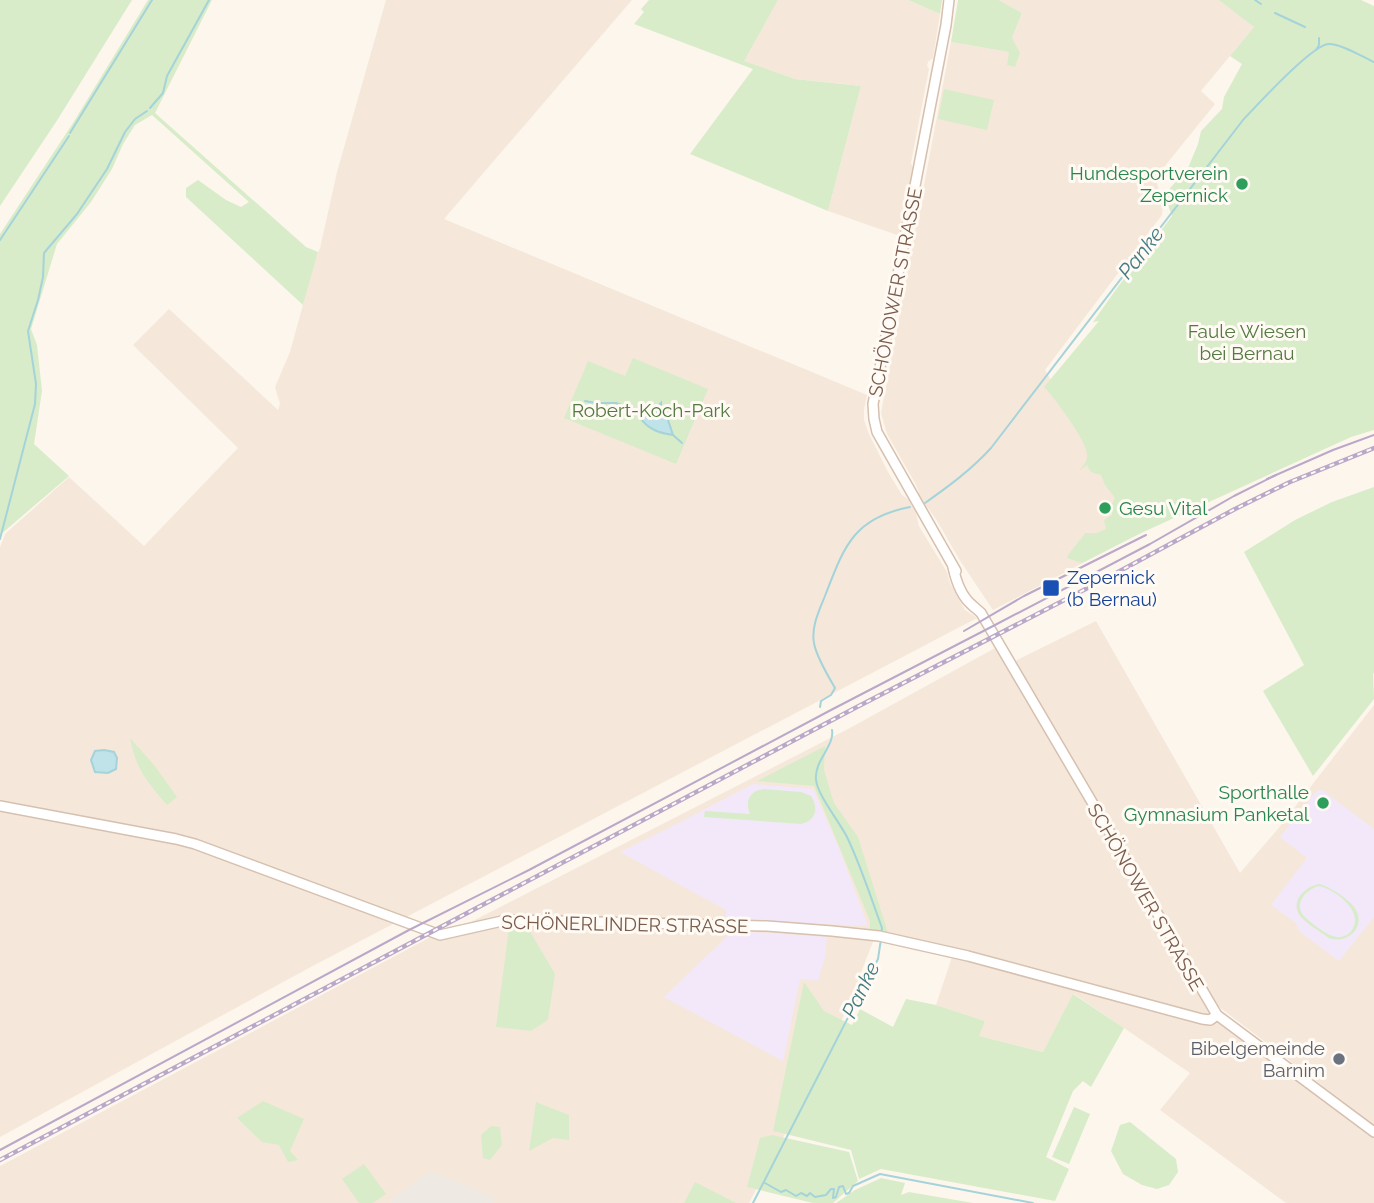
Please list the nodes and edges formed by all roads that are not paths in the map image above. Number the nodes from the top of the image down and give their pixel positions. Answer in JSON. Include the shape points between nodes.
{"nodes":[{"id":1,"x":948,"y":0,"type":"edge"},
{"id":2,"x":0,"y":806,"type":"edge"},
{"id":3,"x":1217,"y":1015,"type":"junction"},
{"id":4,"x":1374,"y":1132,"type":"edge"}],
"edges":[{"from":1,"to":3,"type":"street","name":"SCHÖNOWER STRASSE","via":[[873,404],[877,432]]},
{"from":2,"to":3,"type":"street","name":"SCHÖNERLINDER STRASSE","via":[[195,844],[440,935],[513,920],[832,930],[968,956],[1202,1019]]},
{"from":3,"to":4,"type":"street","name":"SCHÖNOWER STRASSE"}]}
